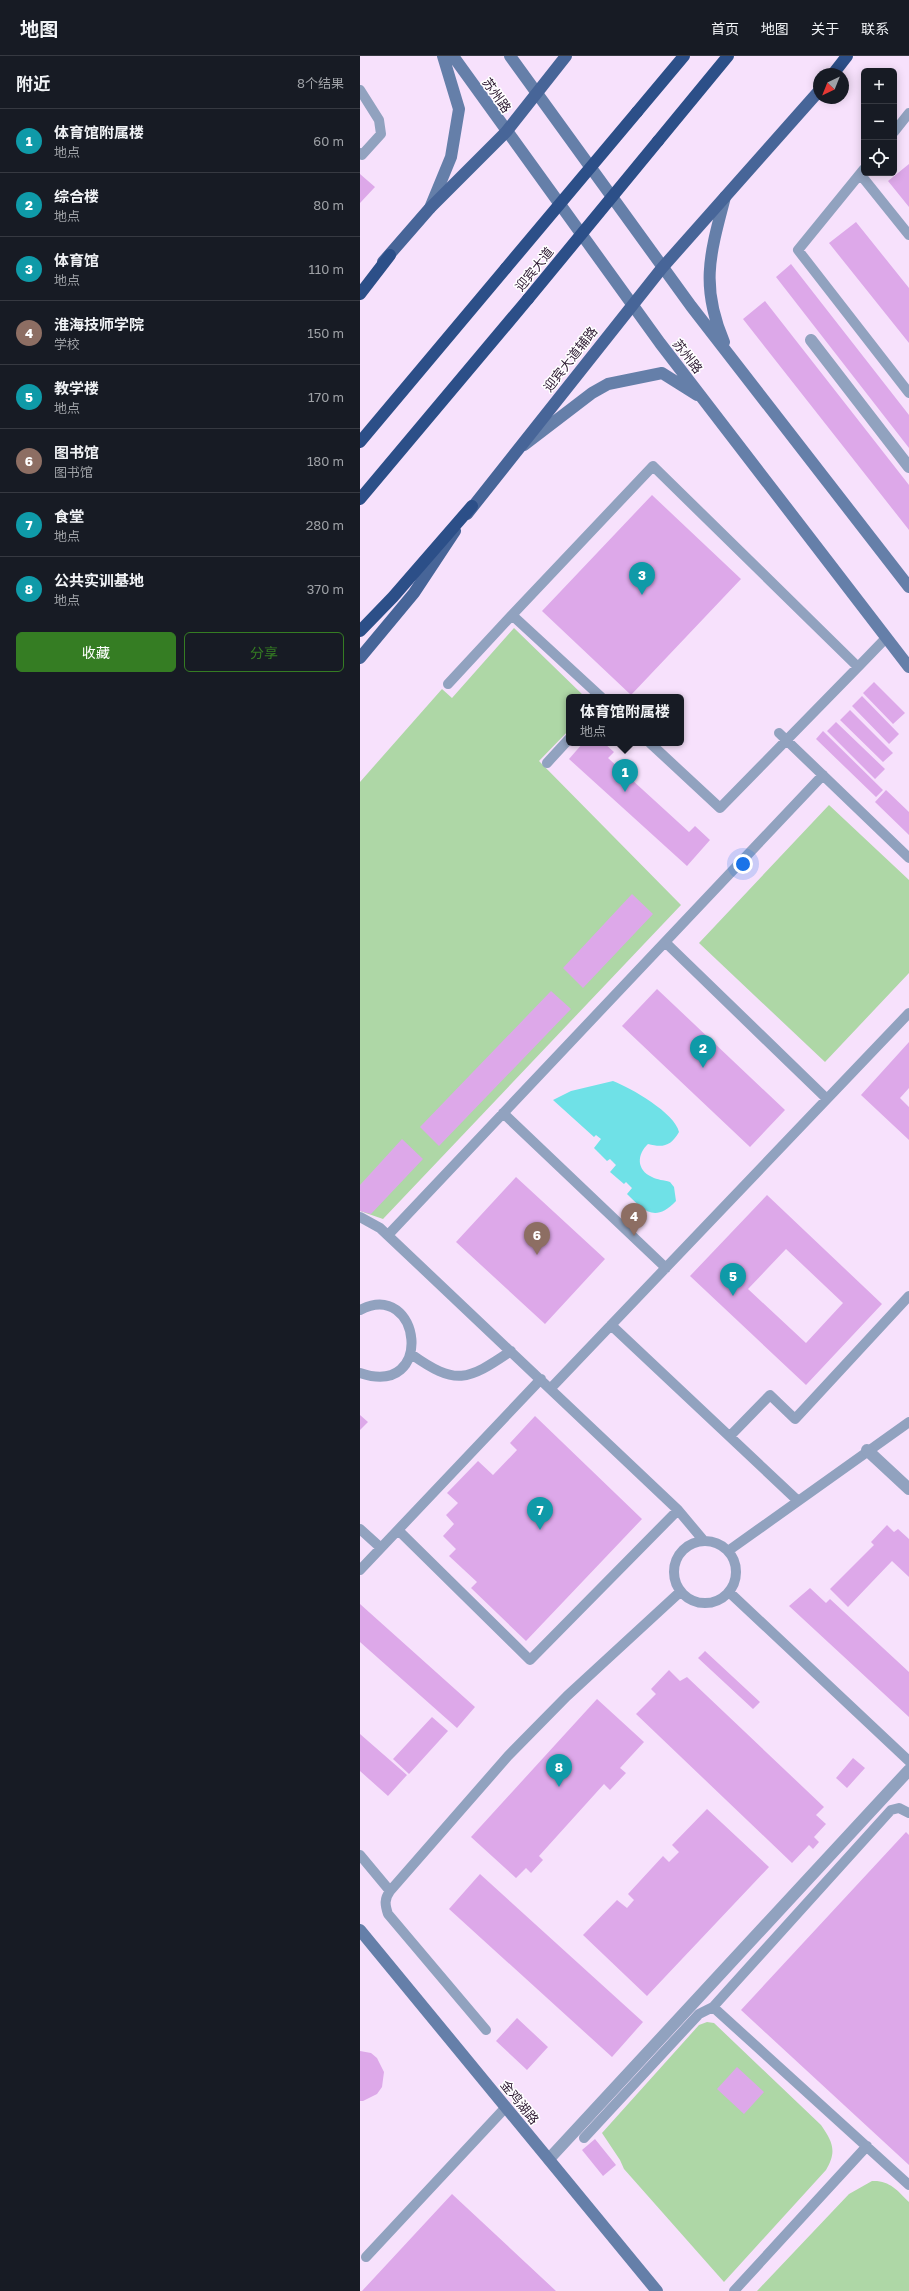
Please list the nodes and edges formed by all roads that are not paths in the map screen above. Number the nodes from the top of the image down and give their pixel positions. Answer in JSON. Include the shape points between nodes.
{"nodes":[{"id":1,"x":443,"y":56,"type":"edge"},
{"id":2,"x":453,"y":56,"type":"edge"},
{"id":3,"x":510,"y":56,"type":"edge"},
{"id":4,"x":566,"y":56,"type":"edge"},
{"id":5,"x":684,"y":56,"type":"edge"},
{"id":6,"x":728,"y":56,"type":"edge"},
{"id":7,"x":847,"y":56,"type":"edge"},
{"id":8,"x":853,"y":56,"type":"edge"},
{"id":9,"x":838,"y":68,"type":"edge"},
{"id":10,"x":840,"y":68,"type":"edge"},
{"id":11,"x":360,"y":90,"type":"edge"},
{"id":12,"x":537,"y":95,"type":"junction"},
{"id":13,"x":813,"y":98,"type":"edge"},
{"id":14,"x":909,"y":113,"type":"edge"},
{"id":15,"x":897,"y":128,"type":"edge"},
{"id":16,"x":506,"y":132,"type":"junction"},
{"id":17,"x":360,"y":153,"type":"edge"},
{"id":18,"x":861,"y":173,"type":"edge"},
{"id":19,"x":865,"y":176,"type":"edge"},
{"id":20,"x":725,"y":197,"type":"junction"},
{"id":21,"x":430,"y":208,"type":"junction"},
{"id":22,"x":909,"y":235,"type":"edge"},
{"id":23,"x":390,"y":255,"type":"junction"},
{"id":24,"x":662,"y":268,"type":"junction"},
{"id":25,"x":360,"y":286,"type":"edge"},
{"id":26,"x":360,"y":294,"type":"edge"},
{"id":27,"x":632,"y":304,"type":"junction"},
{"id":28,"x":811,"y":340,"type":"dead end"},
{"id":29,"x":732,"y":359,"type":"junction"},
{"id":30,"x":908,"y":390,"type":"edge"},
{"id":31,"x":705,"y":401,"type":"junction"},
{"id":32,"x":360,"y":442,"type":"edge"},
{"id":33,"x":515,"y":452,"type":"junction"},
{"id":34,"x":909,"y":467,"type":"edge"},
{"id":35,"x":360,"y":499,"type":"edge"},
{"id":36,"x":472,"y":506,"type":"junction"},
{"id":37,"x":909,"y":588,"type":"edge"},
{"id":38,"x":512,"y":615,"type":"junction"},
{"id":39,"x":360,"y":631,"type":"edge"},
{"id":40,"x":886,"y":638,"type":"junction"},
{"id":41,"x":360,"y":658,"type":"edge"},
{"id":42,"x":858,"y":667,"type":"junction"},
{"id":43,"x":909,"y":667,"type":"edge"},
{"id":44,"x":448,"y":684,"type":"dead end"},
{"id":45,"x":598,"y":694,"type":"edge"},
{"id":46,"x":782,"y":737,"type":"junction"},
{"id":47,"x":566,"y":742,"type":"edge"},
{"id":48,"x":653,"y":746,"type":"edge"},
{"id":49,"x":546,"y":764,"type":"dead end"},
{"id":50,"x":822,"y":775,"type":"junction"},
{"id":51,"x":908,"y":854,"type":"edge"},
{"id":52,"x":665,"y":942,"type":"junction"},
{"id":53,"x":909,"y":1013,"type":"edge"},
{"id":54,"x":827,"y":1098,"type":"junction"},
{"id":55,"x":503,"y":1113,"type":"junction"},
{"id":56,"x":360,"y":1217,"type":"edge"},
{"id":57,"x":388,"y":1236,"type":"junction"},
{"id":58,"x":666,"y":1268,"type":"junction"},
{"id":59,"x":909,"y":1296,"type":"edge"},
{"id":60,"x":360,"y":1310,"type":"edge"},
{"id":61,"x":612,"y":1325,"type":"junction"},
{"id":62,"x":511,"y":1351,"type":"junction"},
{"id":63,"x":410,"y":1354,"type":"junction"},
{"id":64,"x":360,"y":1373,"type":"edge"},
{"id":65,"x":541,"y":1379,"type":"junction"},
{"id":66,"x":551,"y":1388,"type":"junction"},
{"id":67,"x":909,"y":1422,"type":"edge"},
{"id":68,"x":730,"y":1436,"type":"junction"},
{"id":69,"x":867,"y":1450,"type":"junction"},
{"id":70,"x":909,"y":1489,"type":"edge"},
{"id":71,"x":797,"y":1500,"type":"junction"},
{"id":72,"x":678,"y":1510,"type":"junction"},
{"id":73,"x":360,"y":1528,"type":"edge"},
{"id":74,"x":398,"y":1530,"type":"junction"},
{"id":75,"x":704,"y":1541,"type":"junction"},
{"id":76,"x":381,"y":1548,"type":"junction"},
{"id":77,"x":728,"y":1551,"type":"junction"},
{"id":78,"x":360,"y":1570,"type":"edge"},
{"id":79,"x":680,"y":1592,"type":"junction"},
{"id":80,"x":729,"y":1592,"type":"junction"},
{"id":81,"x":909,"y":1761,"type":"edge"},
{"id":82,"x":909,"y":1770,"type":"edge"},
{"id":83,"x":909,"y":1813,"type":"edge"},
{"id":84,"x":360,"y":1855,"type":"edge"},
{"id":85,"x":390,"y":1891,"type":"junction"},
{"id":86,"x":360,"y":1930,"type":"edge"},
{"id":87,"x":712,"y":2007,"type":"junction"},
{"id":88,"x":486,"y":2030,"type":"dead end"},
{"id":89,"x":506,"y":2107,"type":"junction"},
{"id":90,"x":584,"y":2138,"type":"dead end"},
{"id":91,"x":867,"y":2146,"type":"junction"},
{"id":92,"x":549,"y":2159,"type":"junction"},
{"id":93,"x":909,"y":2185,"type":"edge"},
{"id":94,"x":366,"y":2257,"type":"dead end"},
{"id":95,"x":657,"y":2291,"type":"edge"},
{"id":96,"x":734,"y":2291,"type":"edge"}],
"edges":[{"from":1,"to":21,"type":"main road","via":[[459,109],[451,157]]},
{"from":2,"to":16,"type":"main road","name":"苏州路"},
{"from":3,"to":12,"type":"main road"},
{"from":4,"to":12,"type":"main road"},
{"from":5,"to":32,"type":"highway","name":"迎宾大道","bridge":true},
{"from":6,"to":35,"type":"highway","name":"迎宾大道","bridge":true},
{"from":7,"to":9,"type":"highway"},
{"from":8,"to":10,"type":"main road"},
{"from":11,"to":17,"type":"lane","via":[[379,120],[381,134],[362,155]]},
{"from":12,"to":16,"type":"main road"},
{"from":12,"to":24,"type":"main road"},
{"from":13,"to":20,"type":"main road","name":"迎宾大道辅路"},
{"from":14,"to":15,"type":"lane"},
{"from":16,"to":21,"type":"main road"},
{"from":16,"to":27,"type":"main road","name":"苏州路"},
{"from":18,"to":30,"type":"lane","via":[[798,250]]},
{"from":19,"to":22,"type":"lane"},
{"from":20,"to":24,"type":"main road","name":"迎宾大道辅路"},
{"from":20,"to":29,"type":"main road","via":[[710,256],[709,292],[714,318]]},
{"from":21,"to":23,"type":"main road"},
{"from":23,"to":25,"type":"main road"},
{"from":23,"to":26,"type":"highway"},
{"from":24,"to":27,"type":"main road","name":"迎宾大道辅路"},
{"from":24,"to":29,"type":"main road"},
{"from":27,"to":31,"type":"main road","name":"苏州路"},
{"from":27,"to":33,"type":"main road","name":"迎宾大道辅路"},
{"from":28,"to":34,"type":"street"},
{"from":29,"to":37,"type":"main road"},
{"from":31,"to":33,"type":"main road","via":[[662,373],[613,383],[592,393]]},
{"from":31,"to":40,"type":"main road","name":"苏州路"},
{"from":33,"to":36,"type":"main road","name":"迎宾大道辅路"},
{"from":36,"to":39,"type":"highway"},
{"from":36,"to":41,"type":"main road","name":"迎宾大道辅路","via":[[414,593]]},
{"from":38,"to":42,"type":"lane","via":[[653,466]]},
{"from":38,"to":44,"type":"lane"},
{"from":38,"to":45,"type":"lane"},
{"from":40,"to":42,"type":"lane"},
{"from":40,"to":43,"type":"main road","name":"苏州路"},
{"from":42,"to":46,"type":"lane"},
{"from":46,"to":48,"type":"lane","via":[[720,808]]},
{"from":46,"to":50,"type":"lane"},
{"from":47,"to":49,"type":"lane"},
{"from":50,"to":51,"type":"lane"},
{"from":50,"to":52,"type":"lane"},
{"from":52,"to":54,"type":"lane"},
{"from":52,"to":55,"type":"lane"},
{"from":53,"to":54,"type":"lane"},
{"from":54,"to":58,"type":"lane"},
{"from":55,"to":57,"type":"lane"},
{"from":55,"to":58,"type":"lane"},
{"from":56,"to":57,"type":"lane","via":[[380,1228]]},
{"from":57,"to":62,"type":"lane"},
{"from":58,"to":61,"type":"lane"},
{"from":59,"to":68,"type":"lane","via":[[795,1419],[770,1395]]},
{"from":60,"to":63,"type":"lane","via":[[377,1305],[399,1312],[411,1331],[413,1343]]},
{"from":61,"to":66,"type":"lane"},
{"from":61,"to":68,"type":"lane"},
{"from":62,"to":63,"type":"lane","via":[[481,1372],[466,1376],[433,1370]]},
{"from":62,"to":65,"type":"lane"},
{"from":63,"to":64,"type":"lane","via":[[404,1365],[383,1377],[371,1377]]},
{"from":65,"to":66,"type":"lane"},
{"from":65,"to":74,"type":"lane"},
{"from":66,"to":72,"type":"lane"},
{"from":67,"to":69,"type":"lane"},
{"from":68,"to":71,"type":"lane"},
{"from":69,"to":70,"type":"street"},
{"from":69,"to":71,"type":"lane"},
{"from":71,"to":77,"type":"lane"},
{"from":72,"to":74,"type":"lane","via":[[530,1660]]},
{"from":72,"to":75,"type":"lane"},
{"from":73,"to":76,"type":"lane"},
{"from":74,"to":76,"type":"lane"},
{"from":75,"to":77,"type":"lane","via":[[713,1542]]},
{"from":75,"to":79,"type":"lane","via":[[686,1548],[679,1555],[674,1574]]},
{"from":76,"to":78,"type":"lane"},
{"from":77,"to":80,"type":"lane","via":[[736,1567],[734,1584]]},
{"from":79,"to":80,"type":"lane","via":[[692,1600],[705,1603],[722,1598]]},
{"from":79,"to":85,"type":"lane","via":[[567,1696],[508,1756]]},
{"from":80,"to":81,"type":"lane"},
{"from":82,"to":92,"type":"street"},
{"from":83,"to":87,"type":"lane","via":[[899,1808],[891,1810]]},
{"from":84,"to":85,"type":"lane"},
{"from":85,"to":88,"type":"lane","via":[[385,1906],[388,1914]]},
{"from":86,"to":89,"type":"main road","name":"金鸡湖路"},
{"from":87,"to":90,"type":"lane","via":[[699,2014]]},
{"from":87,"to":91,"type":"lane"},
{"from":89,"to":92,"type":"main road","name":"金鸡湖路"},
{"from":89,"to":94,"type":"lane"},
{"from":91,"to":93,"type":"lane"},
{"from":91,"to":96,"type":"lane"},
{"from":92,"to":95,"type":"main road","name":"金鸡湖路"}]}
